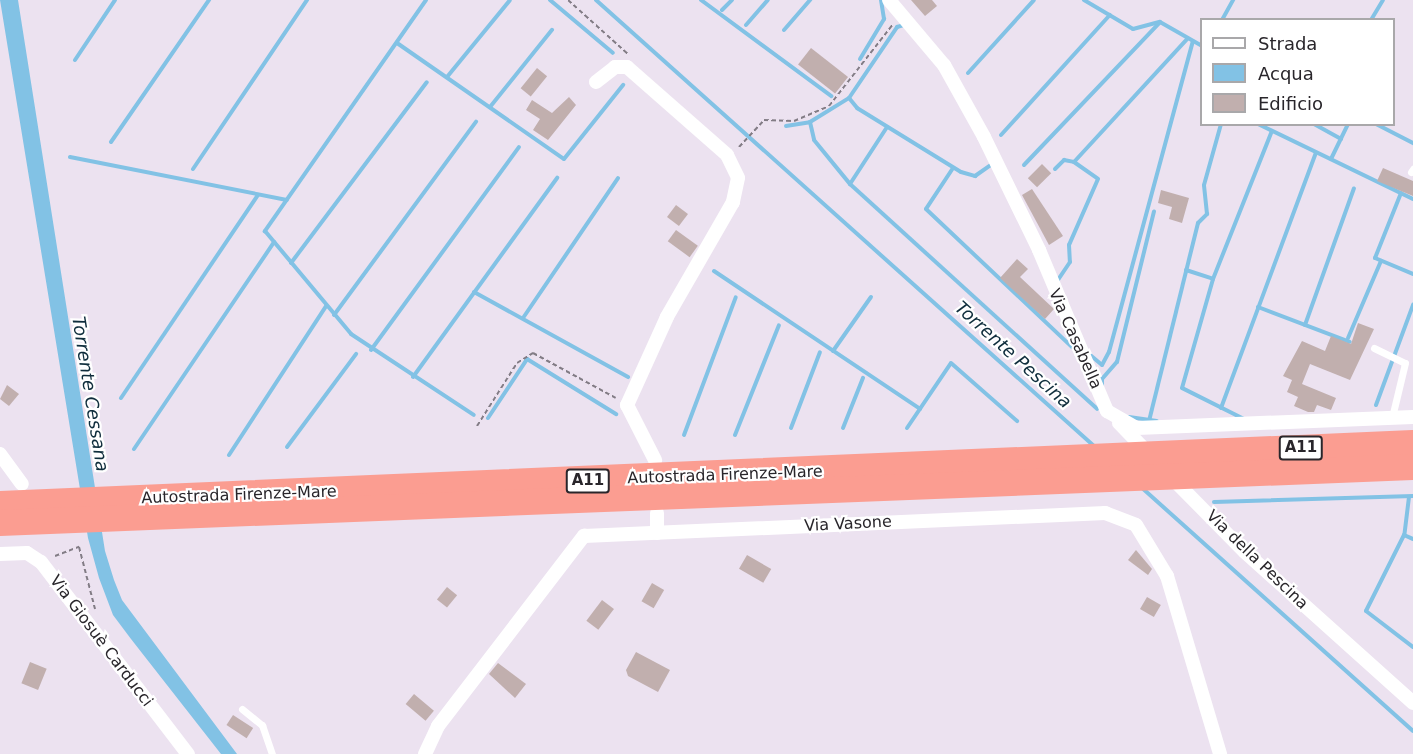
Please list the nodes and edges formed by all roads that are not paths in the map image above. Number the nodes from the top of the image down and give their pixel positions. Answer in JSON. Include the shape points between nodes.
{"nodes":[{"id":1,"x":893,"y":5,"type":"edge"},
{"id":2,"x":596,"y":82,"type":"dead end"},
{"id":3,"x":1374,"y":348,"type":"dead end"},
{"id":4,"x":1107,"y":411,"type":"junction"},
{"id":5,"x":1392,"y":417,"type":"junction"},
{"id":6,"x":1413,"y":417,"type":"edge"},
{"id":7,"x":1413,"y":443,"type":"edge"},
{"id":8,"x":0,"y":454,"type":"edge"},
{"id":9,"x":655,"y":460,"type":"dead end"},
{"id":10,"x":1193,"y":465,"type":"junction"},
{"id":11,"x":1413,"y":468,"type":"edge"},
{"id":12,"x":22,"y":484,"type":"dead end"},
{"id":13,"x":0,"y":504,"type":"edge"},
{"id":14,"x":80,"y":511,"type":"junction"},
{"id":15,"x":657,"y":513,"type":"dead end"},
{"id":16,"x":0,"y":523,"type":"edge"},
{"id":17,"x":657,"y":533,"type":"junction"},
{"id":18,"x":0,"y":554,"type":"edge"},
{"id":19,"x":1413,"y":702,"type":"edge"},
{"id":20,"x":242,"y":709,"type":"dead end"},
{"id":21,"x":188,"y":754,"type":"edge"},
{"id":22,"x":272,"y":754,"type":"edge"},
{"id":23,"x":425,"y":754,"type":"edge"},
{"id":24,"x":1220,"y":754,"type":"edge"}],
"edges":[{"from":1,"to":4,"type":"street","name":"Via Casabella","via":[[944,65],[984,137],[1039,250]]},
{"from":2,"to":9,"type":"street","via":[[615,67],[627,67],[727,155],[738,178],[733,202],[667,317],[627,405]]},
{"from":3,"to":5,"type":"lane","via":[[1405,363]]},
{"from":4,"to":5,"type":"street","name":"Via Casabella","via":[[1137,428]]},
{"from":4,"to":19,"type":"street","name":"Via della Pescina","via":[[1245,552]]},
{"from":5,"to":6,"type":"street","name":"Via Casabella"},
{"from":7,"to":10,"type":"highway","name":"Autostrada Firenze-Mare","number":"A11"},
{"from":8,"to":12,"type":"street"},
{"from":10,"to":11,"type":"highway","name":"Autostrada Firenze-Mare","number":"A11"},
{"from":10,"to":14,"type":"highway","name":"Autostrada Firenze-Mare","number":"A11"},
{"from":13,"to":14,"type":"highway","name":"Autostrada Firenze-Mare","number":"A11"},
{"from":14,"to":16,"type":"highway","name":"Autostrada Firenze-Mare","number":"A11"},
{"from":15,"to":17,"type":"street"},
{"from":17,"to":23,"type":"street","name":"Via Vasone","via":[[596,534],[578,539],[438,726]]},
{"from":17,"to":24,"type":"street","name":"Via Vasone","via":[[1119,516],[1143,534],[1167,576]]},
{"from":18,"to":21,"type":"street","name":"Via Giosuè Carducci","via":[[26,546]]},
{"from":20,"to":22,"type":"lane","via":[[262,725]]}]}
